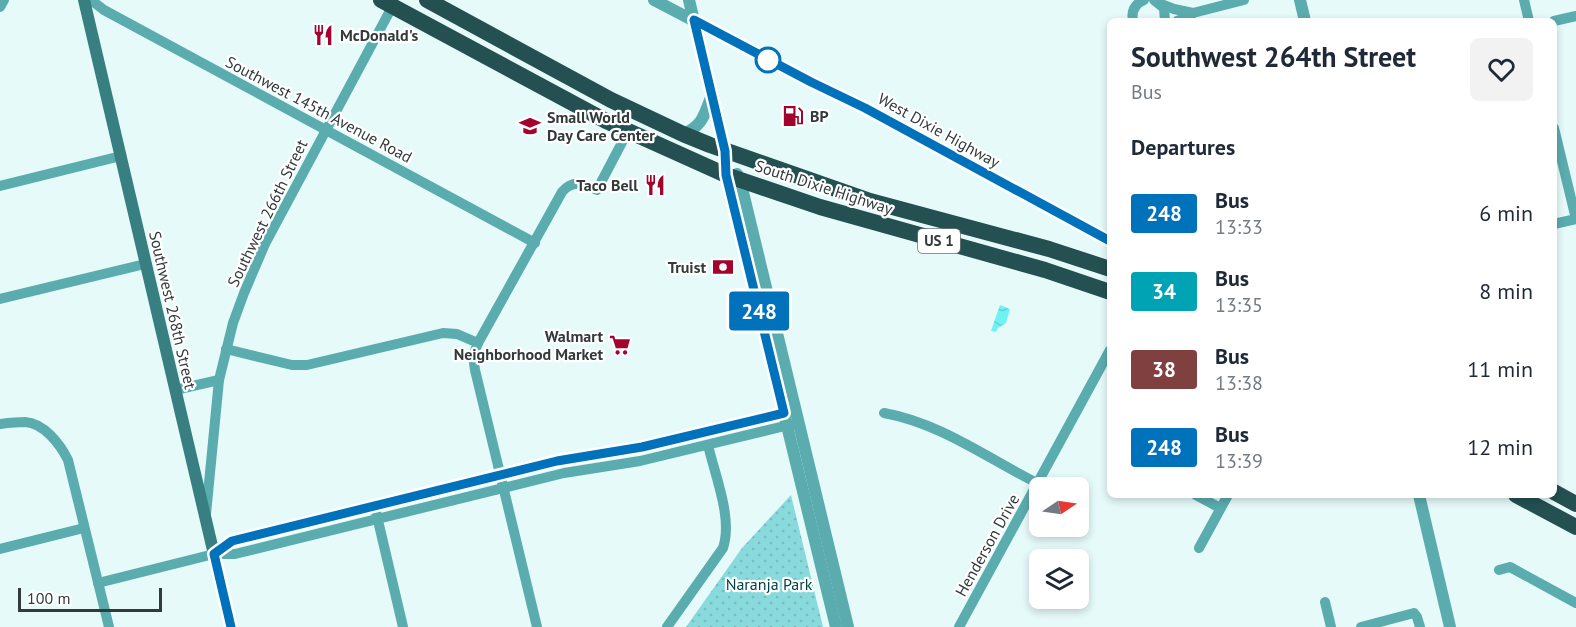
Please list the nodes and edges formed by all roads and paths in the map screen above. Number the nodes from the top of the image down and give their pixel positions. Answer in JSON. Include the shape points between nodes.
{"nodes":[{"id":1,"x":4,"y":0,"type":"edge"},
{"id":2,"x":84,"y":0,"type":"edge"},
{"id":3,"x":91,"y":0,"type":"edge"},
{"id":4,"x":427,"y":0,"type":"edge"},
{"id":5,"x":654,"y":0,"type":"edge"},
{"id":6,"x":689,"y":0,"type":"edge"},
{"id":7,"x":1144,"y":0,"type":"edge"},
{"id":8,"x":1244,"y":0,"type":"edge"},
{"id":9,"x":1300,"y":0,"type":"edge"},
{"id":10,"x":1524,"y":0,"type":"edge"},
{"id":11,"x":1157,"y":2,"type":"edge"},
{"id":12,"x":386,"y":3,"type":"edge"},
{"id":13,"x":0,"y":7,"type":"edge"},
{"id":14,"x":1132,"y":10,"type":"edge"},
{"id":15,"x":1193,"y":13,"type":"junction"},
{"id":16,"x":1576,"y":16,"type":"edge"},
{"id":17,"x":1165,"y":18,"type":"edge"},
{"id":18,"x":1188,"y":18,"type":"edge"},
{"id":19,"x":1304,"y":18,"type":"edge"},
{"id":20,"x":1528,"y":18,"type":"edge"},
{"id":21,"x":694,"y":20,"type":"junction"},
{"id":22,"x":1557,"y":20,"type":"edge"},
{"id":23,"x":514,"y":48,"type":"junction"},
{"id":24,"x":712,"y":95,"type":"junction"},
{"id":25,"x":326,"y":130,"type":"junction"},
{"id":26,"x":628,"y":131,"type":"junction"},
{"id":27,"x":683,"y":134,"type":"junction"},
{"id":28,"x":1557,"y":140,"type":"edge"},
{"id":29,"x":725,"y":151,"type":"junction"},
{"id":30,"x":121,"y":156,"type":"junction"},
{"id":31,"x":733,"y":177,"type":"junction"},
{"id":32,"x":0,"y":186,"type":"edge"},
{"id":33,"x":1576,"y":219,"type":"edge"},
{"id":34,"x":1557,"y":223,"type":"edge"},
{"id":35,"x":1107,"y":239,"type":"edge"},
{"id":36,"x":535,"y":243,"type":"junction"},
{"id":37,"x":145,"y":264,"type":"junction"},
{"id":38,"x":1107,"y":268,"type":"edge"},
{"id":39,"x":1107,"y":291,"type":"edge"},
{"id":40,"x":0,"y":299,"type":"edge"},
{"id":41,"x":478,"y":343,"type":"junction"},
{"id":42,"x":226,"y":349,"type":"junction"},
{"id":43,"x":1107,"y":355,"type":"edge"},
{"id":44,"x":219,"y":380,"type":"junction"},
{"id":45,"x":175,"y":390,"type":"junction"},
{"id":46,"x":884,"y":413,"type":"dead end"},
{"id":47,"x":791,"y":418,"type":"junction"},
{"id":48,"x":0,"y":424,"type":"edge"},
{"id":49,"x":708,"y":445,"type":"junction"},
{"id":50,"x":500,"y":475,"type":"junction"},
{"id":51,"x":1040,"y":477,"type":"edge"},
{"id":52,"x":1029,"y":479,"type":"edge"},
{"id":53,"x":503,"y":489,"type":"junction"},
{"id":54,"x":1557,"y":494,"type":"edge"},
{"id":55,"x":1029,"y":498,"type":"edge"},
{"id":56,"x":1202,"y":498,"type":"edge"},
{"id":57,"x":1226,"y":498,"type":"edge"},
{"id":58,"x":1420,"y":498,"type":"edge"},
{"id":59,"x":1522,"y":498,"type":"edge"},
{"id":60,"x":1576,"y":504,"type":"edge"},
{"id":61,"x":375,"y":506,"type":"junction"},
{"id":62,"x":1220,"y":508,"type":"junction"},
{"id":63,"x":378,"y":519,"type":"junction"},
{"id":64,"x":206,"y":520,"type":"junction"},
{"id":65,"x":1576,"y":527,"type":"edge"},
{"id":66,"x":84,"y":528,"type":"junction"},
{"id":67,"x":1199,"y":548,"type":"dead end"},
{"id":68,"x":0,"y":549,"type":"edge"},
{"id":69,"x":214,"y":554,"type":"junction"},
{"id":70,"x":1499,"y":570,"type":"dead end"},
{"id":71,"x":98,"y":583,"type":"junction"},
{"id":72,"x":1325,"y":602,"type":"dead end"},
{"id":73,"x":1576,"y":603,"type":"edge"},
{"id":74,"x":109,"y":627,"type":"edge"},
{"id":75,"x":231,"y":627,"type":"edge"},
{"id":76,"x":403,"y":627,"type":"edge"},
{"id":77,"x":537,"y":627,"type":"edge"},
{"id":78,"x":667,"y":627,"type":"edge"},
{"id":79,"x":836,"y":627,"type":"edge"},
{"id":80,"x":848,"y":627,"type":"edge"},
{"id":81,"x":959,"y":627,"type":"edge"},
{"id":82,"x":1331,"y":627,"type":"edge"},
{"id":83,"x":1361,"y":627,"type":"edge"},
{"id":84,"x":1419,"y":627,"type":"edge"},
{"id":85,"x":1450,"y":627,"type":"edge"}],
"edges":[{"from":1,"to":13,"type":"street"},
{"from":2,"to":30,"type":"main road","name":"Southwest 268th Street"},
{"from":3,"to":25,"type":"street","name":"Southwest 145th Avenue Road"},
{"from":4,"to":23,"type":"highway","name":"South Dixie Highway","number":"US 1"},
{"from":5,"to":21,"type":"street","name":"West Dixie Highway"},
{"from":6,"to":21,"type":"street"},
{"from":7,"to":14,"type":"street"},
{"from":8,"to":15,"type":"street"},
{"from":9,"to":19,"type":"street"},
{"from":10,"to":20,"type":"street"},
{"from":11,"to":15,"type":"street"},
{"from":11,"to":17,"type":"street","via":[[1166,12]]},
{"from":12,"to":23,"type":"highway","via":[[409,5],[479,40]]},
{"from":12,"to":25,"type":"street","name":"Southwest 266th Street"},
{"from":12,"to":26,"type":"highway","name":"South Dixie Highway","number":"US 1"},
{"from":15,"to":18,"type":"street"},
{"from":16,"to":22,"type":"street"},
{"from":21,"to":24,"type":"street"},
{"from":21,"to":35,"type":"street","name":"West Dixie Highway"},
{"from":23,"to":27,"type":"highway","name":"South Dixie Highway","number":"US 1"},
{"from":24,"to":27,"type":"street","via":[[701,123]]},
{"from":24,"to":29,"type":"street"},
{"from":25,"to":36,"type":"street","name":"Southwest 145th Avenue Road"},
{"from":25,"to":42,"type":"street","name":"Southwest 266th Street","via":[[255,265]]},
{"from":26,"to":31,"type":"highway","name":"South Dixie Highway","number":"US 1"},
{"from":26,"to":36,"type":"street","via":[[597,190],[583,184],[567,186]]},
{"from":27,"to":29,"type":"highway","name":"South Dixie Highway","number":"US 1"},
{"from":28,"to":33,"type":"street"},
{"from":29,"to":31,"type":"street"},
{"from":29,"to":38,"type":"highway","name":"South Dixie Highway","number":"US 1","via":[[870,201]]},
{"from":30,"to":32,"type":"street"},
{"from":30,"to":37,"type":"main road","name":"Southwest 268th Street"},
{"from":31,"to":39,"type":"highway","name":"South Dixie Highway","number":"US 1","via":[[820,207]]},
{"from":31,"to":47,"type":"street"},
{"from":33,"to":34,"type":"street"},
{"from":36,"to":41,"type":"street"},
{"from":37,"to":40,"type":"street"},
{"from":37,"to":45,"type":"main road","name":"Southwest 268th Street"},
{"from":41,"to":42,"type":"street","via":[[443,333],[307,365]]},
{"from":41,"to":50,"type":"street","via":[[473,362]]},
{"from":42,"to":44,"type":"street","name":"Southwest 266th Street"},
{"from":43,"to":51,"type":"street","name":"Henderson Drive"},
{"from":44,"to":45,"type":"street"},
{"from":44,"to":64,"type":"street","name":"Southwest 266th Street"},
{"from":45,"to":64,"type":"main road","name":"Southwest 268th Street"},
{"from":46,"to":52,"type":"street","via":[[933,428]]},
{"from":47,"to":49,"type":"street"},
{"from":47,"to":50,"type":"street"},
{"from":47,"to":79,"type":"street"},
{"from":47,"to":80,"type":"street"},
{"from":48,"to":66,"type":"street","via":[[27,422],[43,428],[63,450]]},
{"from":49,"to":53,"type":"street"},
{"from":49,"to":78,"type":"street","via":[[726,517],[726,540]]},
{"from":50,"to":53,"type":"street"},
{"from":50,"to":61,"type":"street"},
{"from":53,"to":63,"type":"street"},
{"from":53,"to":77,"type":"street"},
{"from":54,"to":60,"type":"highway"},
{"from":55,"to":81,"type":"street","name":"Henderson Drive"},
{"from":56,"to":62,"type":"street"},
{"from":57,"to":62,"type":"street"},
{"from":58,"to":85,"type":"street"},
{"from":59,"to":65,"type":"highway"},
{"from":61,"to":63,"type":"street"},
{"from":61,"to":69,"type":"street","via":[[236,539]]},
{"from":62,"to":67,"type":"street"},
{"from":63,"to":69,"type":"street","via":[[235,554]]},
{"from":63,"to":76,"type":"street"},
{"from":64,"to":69,"type":"main road","name":"Southwest 268th Street"},
{"from":66,"to":68,"type":"street"},
{"from":66,"to":71,"type":"street"},
{"from":69,"to":71,"type":"street"},
{"from":69,"to":75,"type":"main road","name":"Southwest 268th Street"},
{"from":70,"to":73,"type":"street","via":[[1510,567]]},
{"from":71,"to":74,"type":"street"},
{"from":72,"to":82,"type":"street"},
{"from":83,"to":84,"type":"street","via":[[1414,613]]}]}
